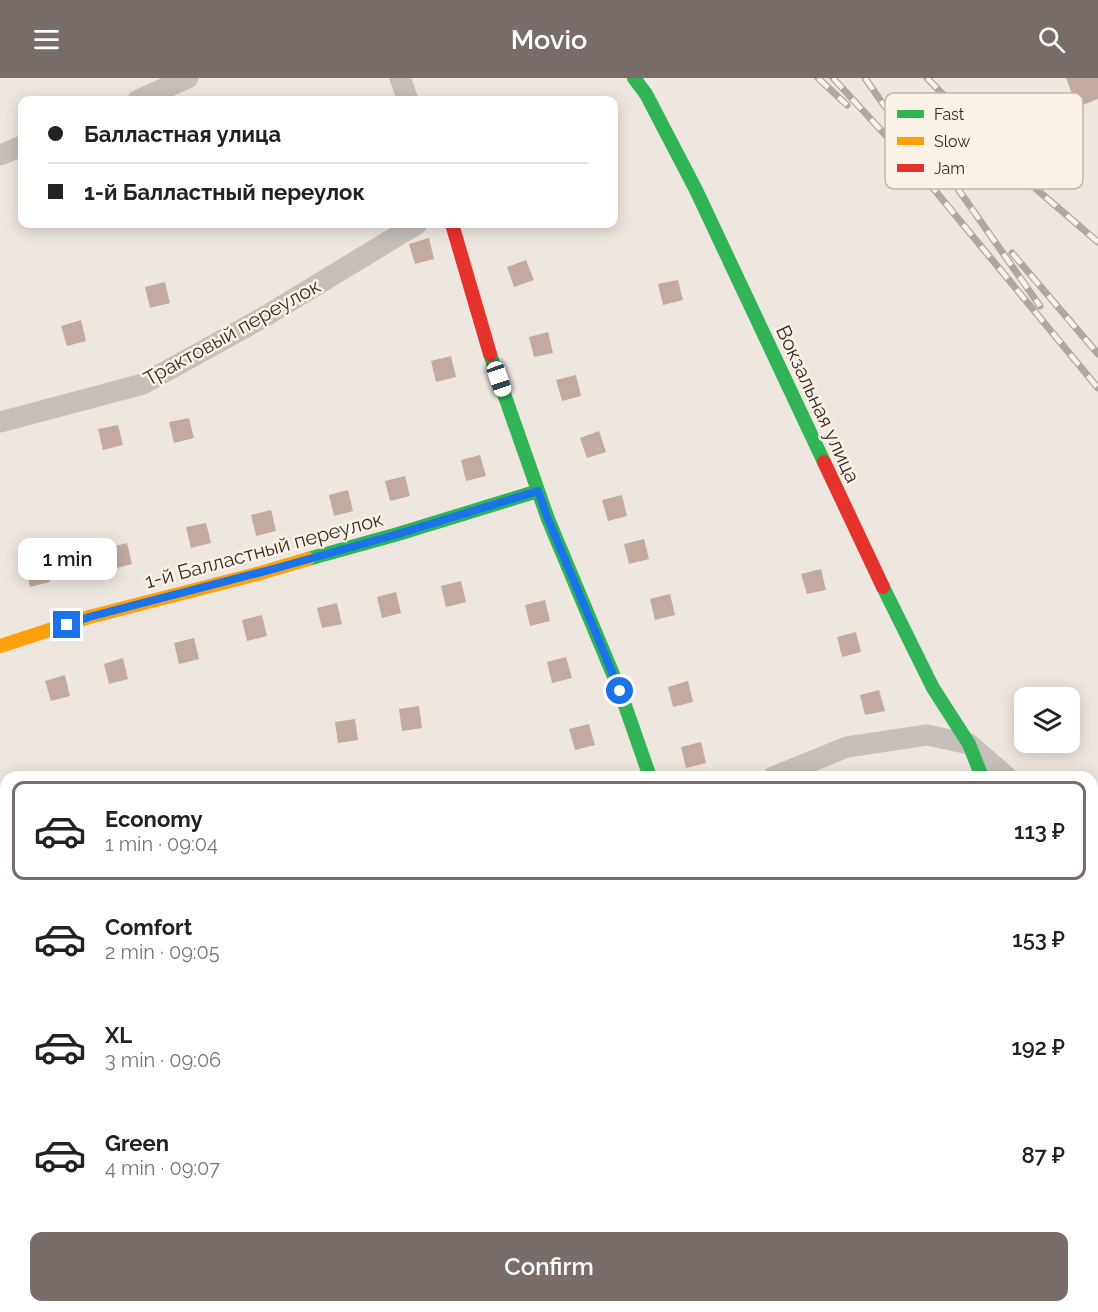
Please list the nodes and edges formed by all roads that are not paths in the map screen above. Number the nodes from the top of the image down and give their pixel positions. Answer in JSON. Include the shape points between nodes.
{"nodes":[{"id":1,"x":188,"y":78,"type":"edge"},
{"id":2,"x":400,"y":78,"type":"edge"},
{"id":3,"x":634,"y":78,"type":"edge"},
{"id":4,"x":147,"y":96,"type":"edge"},
{"id":5,"x":407,"y":96,"type":"edge"},
{"id":6,"x":18,"y":148,"type":"edge"},
{"id":7,"x":0,"y":155,"type":"edge"},
{"id":8,"x":410,"y":228,"type":"edge"},
{"id":9,"x":453,"y":228,"type":"edge"},
{"id":10,"x":0,"y":422,"type":"edge"},
{"id":11,"x":538,"y":491,"type":"junction"},
{"id":12,"x":0,"y":646,"type":"edge"},
{"id":13,"x":969,"y":744,"type":"junction"},
{"id":14,"x":648,"y":771,"type":"edge"},
{"id":15,"x":787,"y":771,"type":"edge"},
{"id":16,"x":980,"y":771,"type":"edge"},
{"id":17,"x":1000,"y":771,"type":"edge"}],
"edges":[{"from":1,"to":4,"type":"street"},
{"from":2,"to":5,"type":"street"},
{"from":3,"to":13,"type":"street","name":"Вокзальная улица","via":[[696,190],[893,609],[933,688]]},
{"from":6,"to":7,"type":"street"},
{"from":8,"to":10,"type":"street","name":"Трактовый переулок","via":[[264,317],[143,384]]},
{"from":9,"to":11,"type":"street","via":[[491,357]]},
{"from":11,"to":12,"type":"street","name":"1-й Балластный переулок","via":[[268,571],[89,617]]},
{"from":11,"to":14,"type":"street","via":[[620,691]]},
{"from":13,"to":15,"type":"street","via":[[927,735],[847,747]]},
{"from":13,"to":16,"type":"street","name":"Вокзальная улица"},
{"from":13,"to":17,"type":"street"}]}
